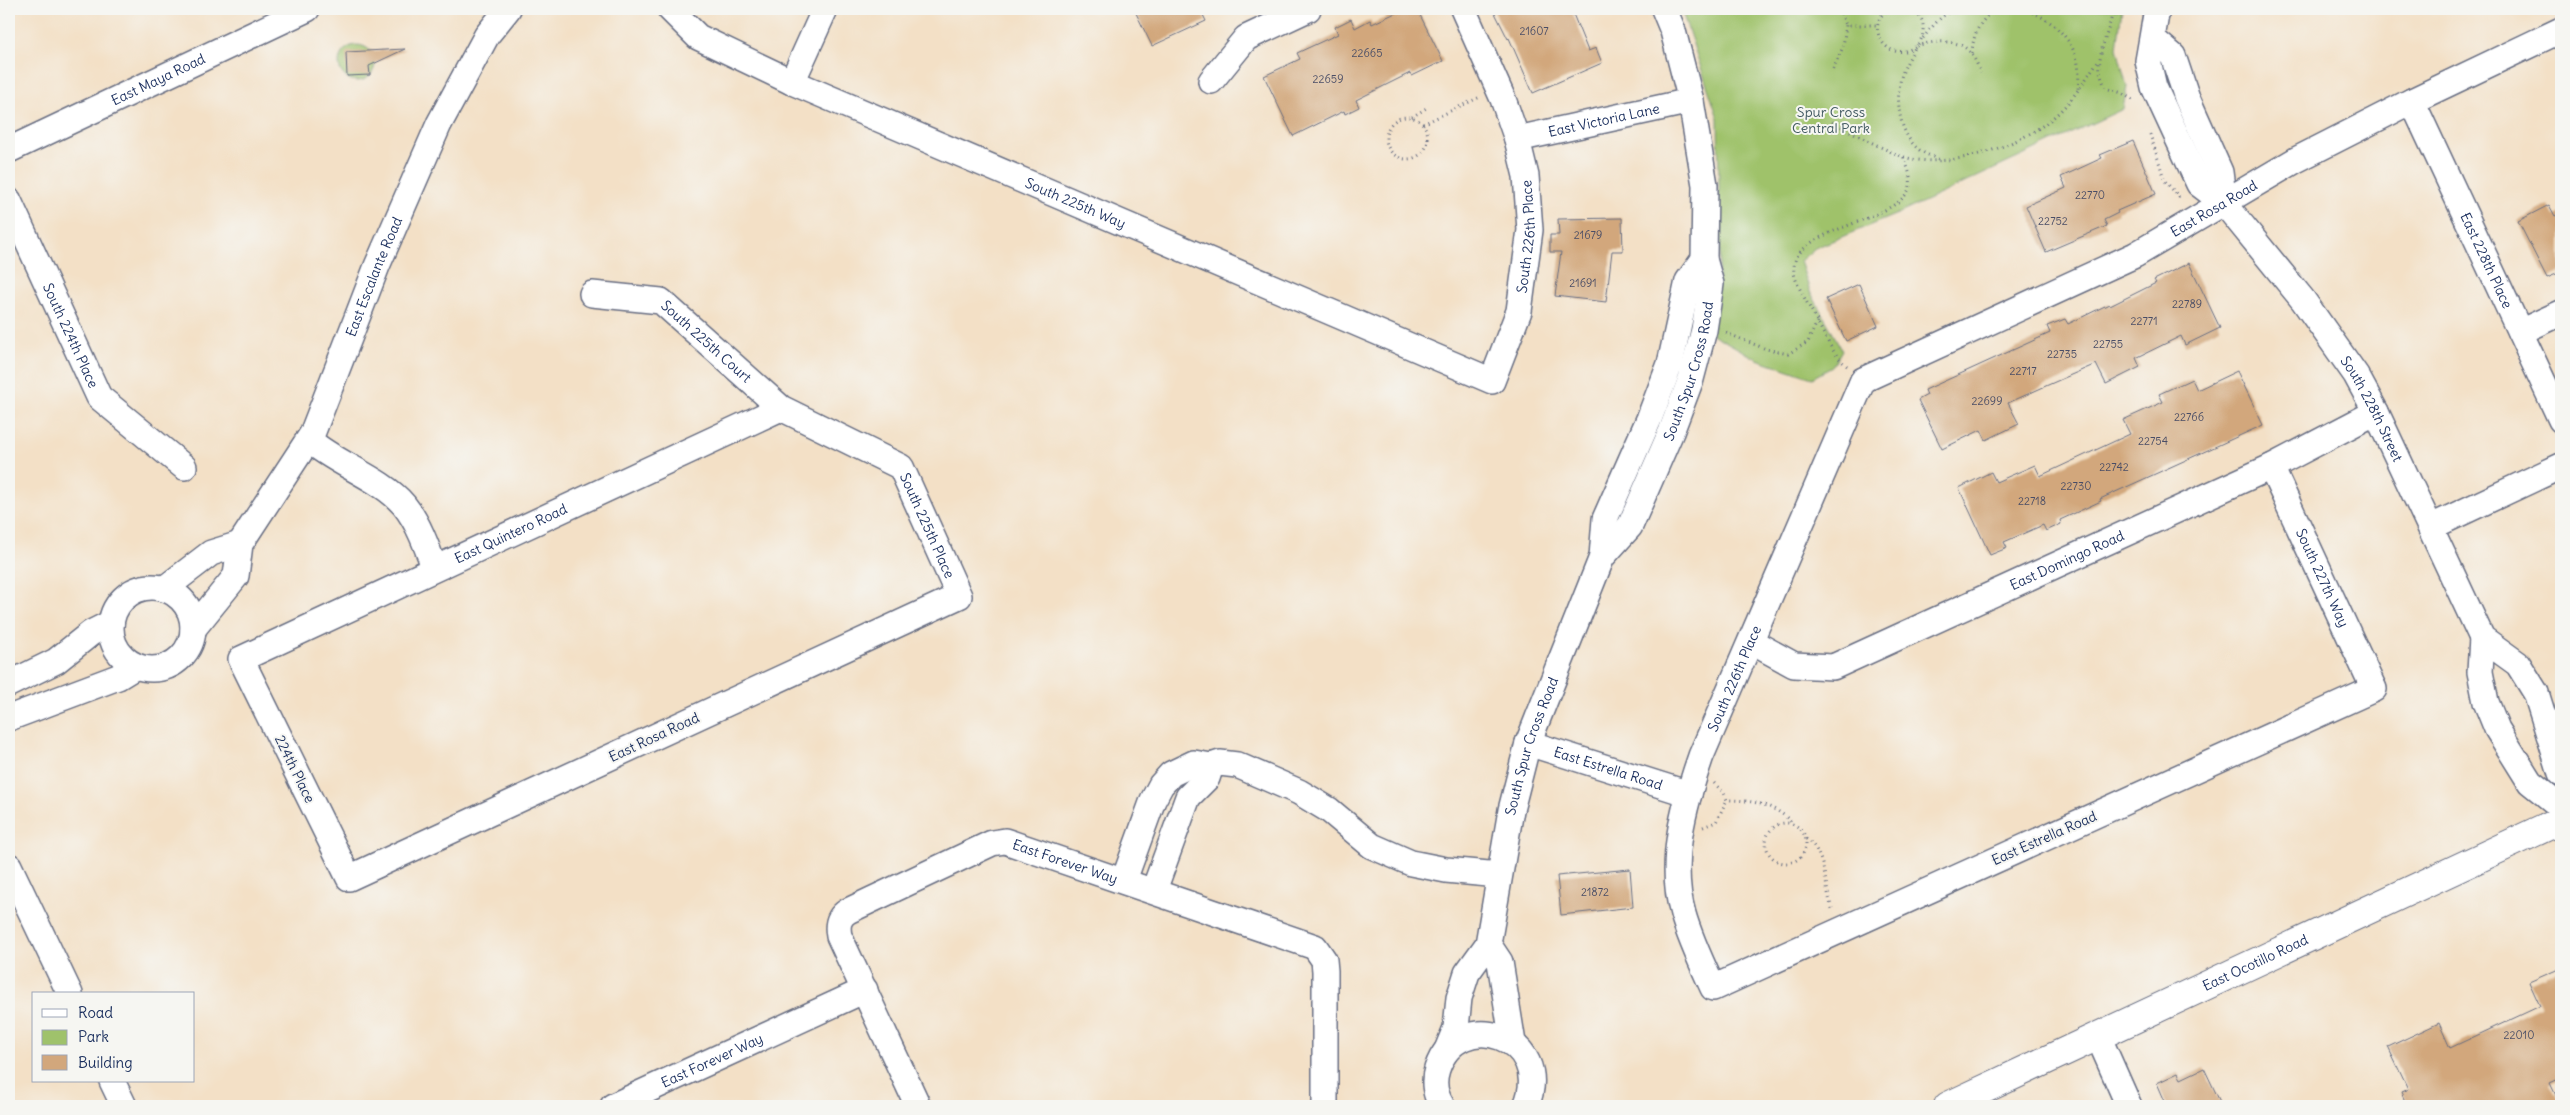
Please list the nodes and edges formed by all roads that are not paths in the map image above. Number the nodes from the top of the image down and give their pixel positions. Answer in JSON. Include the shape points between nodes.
{"nodes":[{"id":1,"x":307,"y":9,"type":"edge"},
{"id":2,"x":508,"y":9,"type":"edge"},
{"id":3,"x":670,"y":9,"type":"edge"},
{"id":4,"x":825,"y":9,"type":"edge"},
{"id":5,"x":1308,"y":9,"type":"edge"},
{"id":6,"x":1463,"y":9,"type":"edge"},
{"id":7,"x":1664,"y":9,"type":"edge"},
{"id":8,"x":2157,"y":9,"type":"edge"},
{"id":9,"x":2561,"y":30,"type":"edge"},
{"id":10,"x":2153,"y":39,"type":"junction"},
{"id":11,"x":1211,"y":81,"type":"dead end"},
{"id":12,"x":792,"y":82,"type":"junction"},
{"id":13,"x":2187,"y":98,"type":"junction"},
{"id":14,"x":1692,"y":101,"type":"junction"},
{"id":15,"x":2412,"y":101,"type":"junction"},
{"id":16,"x":2164,"y":108,"type":"junction"},
{"id":17,"x":1517,"y":139,"type":"junction"},
{"id":18,"x":9,"y":150,"type":"edge"},
{"id":19,"x":9,"y":201,"type":"edge"},
{"id":20,"x":2224,"y":203,"type":"junction"},
{"id":21,"x":1704,"y":259,"type":"junction"},
{"id":22,"x":592,"y":294,"type":"dead end"},
{"id":23,"x":2561,"y":313,"type":"edge"},
{"id":24,"x":2520,"y":332,"type":"junction"},
{"id":25,"x":1863,"y":380,"type":"joint"},
{"id":26,"x":1492,"y":381,"type":"joint"},
{"id":27,"x":781,"y":408,"type":"junction"},
{"id":28,"x":2376,"y":412,"type":"junction"},
{"id":29,"x":2561,"y":420,"type":"edge"},
{"id":30,"x":308,"y":440,"type":"junction"},
{"id":31,"x":2561,"y":466,"type":"edge"},
{"id":32,"x":184,"y":467,"type":"dead end"},
{"id":33,"x":2271,"y":467,"type":"junction"},
{"id":34,"x":2431,"y":526,"type":"junction"},
{"id":35,"x":240,"y":544,"type":"junction"},
{"id":36,"x":1602,"y":557,"type":"junction"},
{"id":37,"x":434,"y":568,"type":"junction"},
{"id":38,"x":164,"y":588,"type":"junction"},
{"id":39,"x":959,"y":596,"type":"joint"},
{"id":40,"x":111,"y":623,"type":"junction"},
{"id":41,"x":193,"y":629,"type":"junction"},
{"id":42,"x":2482,"y":638,"type":"junction"},
{"id":43,"x":1752,"y":642,"type":"junction"},
{"id":44,"x":240,"y":659,"type":"joint"},
{"id":45,"x":136,"y":666,"type":"junction"},
{"id":46,"x":9,"y":684,"type":"edge"},
{"id":47,"x":2374,"y":689,"type":"joint"},
{"id":48,"x":9,"y":718,"type":"edge"},
{"id":49,"x":1528,"y":743,"type":"junction"},
{"id":50,"x":1211,"y":766,"type":"junction"},
{"id":51,"x":2561,"y":773,"type":"edge"},
{"id":52,"x":1692,"y":783,"type":"junction"},
{"id":53,"x":2561,"y":807,"type":"edge"},
{"id":54,"x":2561,"y":820,"type":"edge"},
{"id":55,"x":9,"y":866,"type":"edge"},
{"id":56,"x":1499,"y":875,"type":"junction"},
{"id":57,"x":349,"y":878,"type":"joint"},
{"id":58,"x":1124,"y":880,"type":"junction"},
{"id":59,"x":1154,"y":890,"type":"junction"},
{"id":60,"x":1488,"y":944,"type":"junction"},
{"id":61,"x":1713,"y":988,"type":"joint"},
{"id":62,"x":865,"y":990,"type":"junction"},
{"id":63,"x":69,"y":992,"type":"edge"},
{"id":64,"x":2098,"y":1036,"type":"junction"},
{"id":65,"x":1513,"y":1043,"type":"junction"},
{"id":66,"x":1447,"y":1050,"type":"junction"},
{"id":67,"x":112,"y":1082,"type":"edge"},
{"id":68,"x":658,"y":1097,"type":"edge"},
{"id":69,"x":124,"y":1106,"type":"edge"},
{"id":70,"x":613,"y":1106,"type":"edge"},
{"id":71,"x":918,"y":1106,"type":"edge"},
{"id":72,"x":1325,"y":1106,"type":"edge"},
{"id":73,"x":1442,"y":1106,"type":"edge"},
{"id":74,"x":1526,"y":1106,"type":"edge"},
{"id":75,"x":1948,"y":1106,"type":"edge"},
{"id":76,"x":2129,"y":1106,"type":"edge"}],
"edges":[{"from":1,"to":18,"type":"street","name":"East Maya Road"},
{"from":2,"to":30,"type":"street","name":"East Escalante Road","via":[[487,35],[439,124],[377,266]]},
{"from":3,"to":12,"type":"street","name":"South 225th Way","via":[[698,37]]},
{"from":4,"to":12,"type":"street"},
{"from":5,"to":11,"type":"street","via":[[1246,38]]},
{"from":6,"to":17,"type":"street","name":"South 226th Place"},
{"from":7,"to":14,"type":"street","name":"South Spur Cross Road"},
{"from":8,"to":10,"type":"street","name":"South 228th Street"},
{"from":9,"to":15,"type":"street","name":"East Rosa Road"},
{"from":10,"to":13,"type":"street","via":[[2173,56]]},
{"from":10,"to":16,"type":"street","name":"South 228th Street","via":[[2148,61],[2154,87]]},
{"from":12,"to":26,"type":"street","name":"South 225th Way"},
{"from":13,"to":16,"type":"street"},
{"from":13,"to":20,"type":"street","via":[[2220,172]]},
{"from":14,"to":17,"type":"street","name":"East Victoria Lane"},
{"from":14,"to":21,"type":"street","name":"South Spur Cross Road","via":[[1705,185]]},
{"from":15,"to":20,"type":"street","name":"East Rosa Road","via":[[2296,160]]},
{"from":15,"to":24,"type":"street","name":"East 228th Place"},
{"from":16,"to":20,"type":"street","name":"South 228th Street","via":[[2199,184]]},
{"from":17,"to":26,"type":"street","name":"South 226th Place","via":[[1526,176],[1530,230],[1519,311]]},
{"from":19,"to":32,"type":"street","name":"South 224th Place","via":[[99,397]]},
{"from":20,"to":25,"type":"street","name":"East Rosa Road","via":[[2136,255]]},
{"from":20,"to":28,"type":"street","name":"South 228th Street","via":[[2309,307],[2356,375]]},
{"from":21,"to":36,"type":"street","name":"South Spur Cross Road","via":[[1688,282],[1670,364],[1605,518]]},
{"from":21,"to":36,"type":"street","name":"South Spur Cross Road","via":[[1711,284],[1705,326],[1691,379],[1630,526]]},
{"from":22,"to":27,"type":"street","name":"South 225th Court","via":[[661,302]]},
{"from":23,"to":24,"type":"street"},
{"from":24,"to":29,"type":"street","name":"East 228th Place"},
{"from":25,"to":43,"type":"street","name":"South 226th Place"},
{"from":27,"to":37,"type":"street","name":"East Quintero Road"},
{"from":27,"to":39,"type":"street","name":"South 225th Place","via":[[901,467]]},
{"from":28,"to":33,"type":"street","name":"East Domingo Road"},
{"from":28,"to":34,"type":"street","name":"South 228th Street"},
{"from":30,"to":35,"type":"street","name":"East Escalante Road"},
{"from":30,"to":37,"type":"street","via":[[324,453],[367,476],[404,505],[424,540]]},
{"from":31,"to":34,"type":"street"},
{"from":33,"to":43,"type":"street","name":"East Domingo Road","via":[[1833,667],[1794,665]]},
{"from":33,"to":47,"type":"street","name":"South 227th Way"},
{"from":34,"to":42,"type":"street","name":"South 228th Street"},
{"from":35,"to":38,"type":"street","via":[[210,553]]},
{"from":35,"to":41,"type":"street","name":"East Escalante Road","via":[[236,576]]},
{"from":36,"to":49,"type":"street","name":"South Spur Cross Road"},
{"from":37,"to":44,"type":"street","name":"East Quintero Road"},
{"from":38,"to":40,"type":"street","via":[[146,587],[129,593],[117,606]]},
{"from":38,"to":41,"type":"street","via":[[174,593],[188,609]]},
{"from":39,"to":57,"type":"street","name":"East Rosa Road"},
{"from":40,"to":45,"type":"street","via":[[114,644],[127,661]]},
{"from":40,"to":46,"type":"street","via":[[91,633],[56,661]]},
{"from":41,"to":45,"type":"street","name":"East Escalante Road","via":[[184,653],[174,662],[162,668]]},
{"from":42,"to":51,"type":"street","name":"South 228th Street","via":[[2518,664],[2536,693]]},
{"from":42,"to":53,"type":"street","name":"South 228th Street","via":[[2480,672],[2486,702],[2497,729],[2530,782]]},
{"from":43,"to":52,"type":"street","name":"South 226th Place"},
{"from":44,"to":57,"type":"street","name":"224th Place"},
{"from":45,"to":48,"type":"street","via":[[118,677]]},
{"from":47,"to":61,"type":"street","name":"East Estrella Road"},
{"from":49,"to":52,"type":"street","name":"East Estrella Road"},
{"from":49,"to":56,"type":"street","name":"South Spur Cross Road"},
{"from":50,"to":56,"type":"street","name":"East Forever Way","via":[[1220,763],[1237,765],[1299,792],[1329,810],[1372,846],[1411,863]]},
{"from":50,"to":58,"type":"street","name":"East Forever Way","via":[[1203,763],[1184,766],[1170,774],[1161,785]]},
{"from":50,"to":59,"type":"street","via":[[1206,778],[1188,797]]},
{"from":52,"to":61,"type":"street","name":"South 226th Place","via":[[1677,866],[1682,912]]},
{"from":54,"to":64,"type":"main road","name":"East Ocotillo Road"},
{"from":55,"to":63,"type":"street"},
{"from":56,"to":60,"type":"street","name":"South Spur Cross Road"},
{"from":58,"to":59,"type":"street"},
{"from":58,"to":62,"type":"street","name":"East Forever Way","via":[[1011,842],[999,841],[842,915],[840,936]]},
{"from":59,"to":72,"type":"street","via":[[1300,941],[1321,953],[1325,971]]},
{"from":60,"to":65,"type":"street","via":[[1500,962]]},
{"from":60,"to":66,"type":"street","name":"South Spur Cross Road","via":[[1467,972],[1459,998],[1456,1028]]},
{"from":62,"to":68,"type":"street","name":"East Forever Way"},
{"from":62,"to":71,"type":"street"},
{"from":64,"to":75,"type":"main road","name":"East Ocotillo Road"},
{"from":64,"to":76,"type":"street"},
{"from":65,"to":66,"type":"street","via":[[1500,1036],[1479,1034],[1458,1040]]},
{"from":65,"to":74,"type":"street","via":[[1530,1065],[1533,1079]]},
{"from":66,"to":73,"type":"street","name":"South Spur Cross Road","via":[[1436,1074],[1435,1087]]},
{"from":67,"to":69,"type":"street"},
{"from":68,"to":70,"type":"street","name":"East Forever Way"}]}
